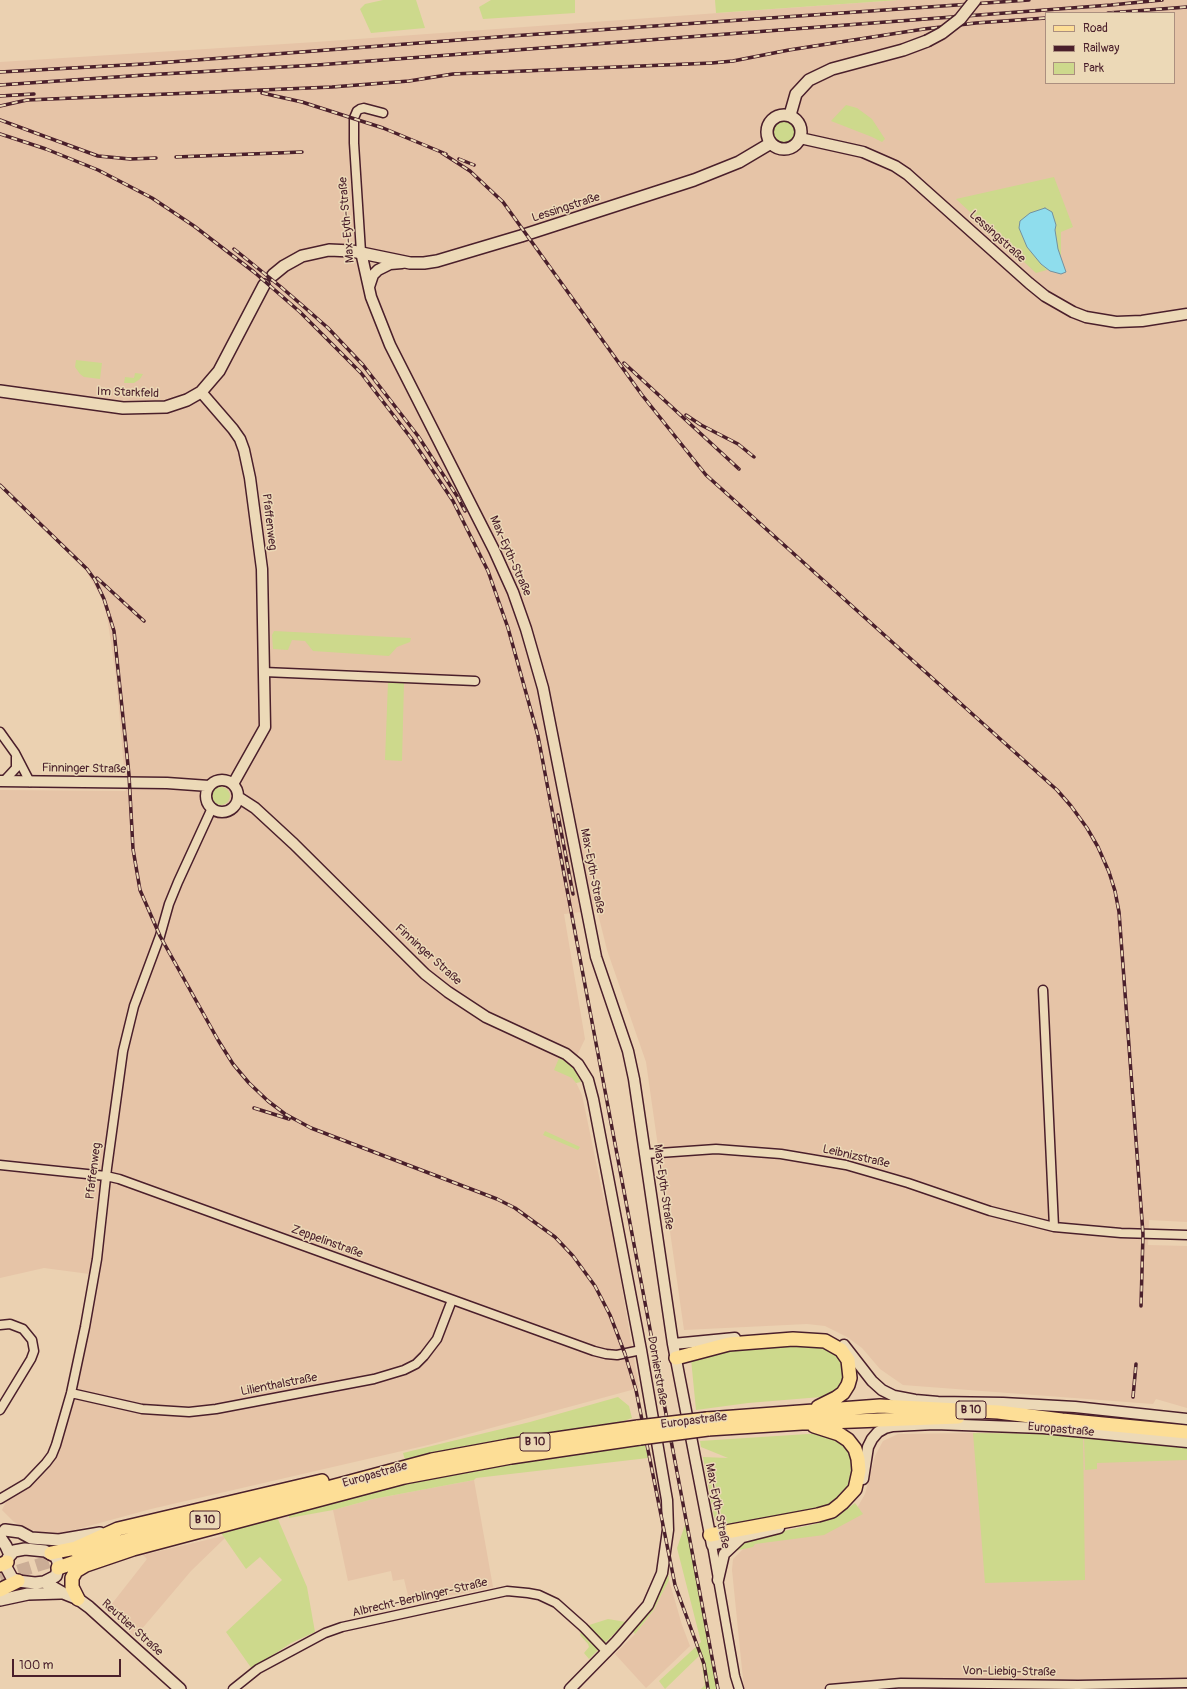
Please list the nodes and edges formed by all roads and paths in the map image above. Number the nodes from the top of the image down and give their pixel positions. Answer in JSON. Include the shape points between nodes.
{"nodes":[{"id":1,"x":974,"y":0,"type":"edge"},
{"id":2,"x":383,"y":113,"type":"dead end"},
{"id":3,"x":790,"y":115,"type":"junction"},
{"id":4,"x":800,"y":138,"type":"junction"},
{"id":5,"x":771,"y":143,"type":"junction"},
{"id":6,"x":361,"y":252,"type":"junction"},
{"id":7,"x":410,"y":263,"type":"junction"},
{"id":8,"x":273,"y":275,"type":"dead end"},
{"id":9,"x":264,"y":285,"type":"dead end"},
{"id":10,"x":371,"y":297,"type":"junction"},
{"id":11,"x":1187,"y":314,"type":"edge"},
{"id":12,"x":0,"y":391,"type":"edge"},
{"id":13,"x":201,"y":392,"type":"junction"},
{"id":14,"x":264,"y":672,"type":"junction"},
{"id":15,"x":475,"y":681,"type":"dead end"},
{"id":16,"x":0,"y":732,"type":"edge"},
{"id":17,"x":15,"y":753,"type":"junction"},
{"id":18,"x":2,"y":781,"type":"edge"},
{"id":19,"x":30,"y":782,"type":"junction"},
{"id":20,"x":230,"y":782,"type":"junction"},
{"id":21,"x":208,"y":788,"type":"junction"},
{"id":22,"x":237,"y":801,"type":"junction"},
{"id":23,"x":214,"y":810,"type":"junction"},
{"id":24,"x":1043,"y":990,"type":"dead end"},
{"id":25,"x":586,"y":1075,"type":"joint"},
{"id":26,"x":645,"y":1154,"type":"junction"},
{"id":27,"x":0,"y":1165,"type":"edge"},
{"id":28,"x":106,"y":1176,"type":"junction"},
{"id":29,"x":1054,"y":1228,"type":"junction"},
{"id":30,"x":1187,"y":1235,"type":"edge"},
{"id":31,"x":452,"y":1300,"type":"junction"},
{"id":32,"x":0,"y":1325,"type":"edge"},
{"id":33,"x":673,"y":1344,"type":"junction"},
{"id":34,"x":641,"y":1350,"type":"junction"},
{"id":35,"x":676,"y":1358,"type":"junction"},
{"id":36,"x":71,"y":1393,"type":"junction"},
{"id":37,"x":938,"y":1402,"type":"junction"},
{"id":38,"x":880,"y":1406,"type":"junction"},
{"id":39,"x":0,"y":1410,"type":"edge"},
{"id":40,"x":813,"y":1410,"type":"junction"},
{"id":41,"x":1187,"y":1419,"type":"edge"},
{"id":42,"x":869,"y":1420,"type":"junction"},
{"id":43,"x":1062,"y":1420,"type":"junction"},
{"id":44,"x":802,"y":1423,"type":"junction"},
{"id":45,"x":708,"y":1424,"type":"junction"},
{"id":46,"x":935,"y":1424,"type":"junction"},
{"id":47,"x":1187,"y":1432,"type":"edge"},
{"id":48,"x":639,"y":1433,"type":"junction"},
{"id":49,"x":1187,"y":1442,"type":"edge"},
{"id":50,"x":432,"y":1460,"type":"junction"},
{"id":51,"x":408,"y":1476,"type":"junction"},
{"id":52,"x":332,"y":1487,"type":"junction"},
{"id":53,"x":0,"y":1499,"type":"edge"},
{"id":54,"x":118,"y":1529,"type":"junction"},
{"id":55,"x":2,"y":1530,"type":"edge"},
{"id":56,"x":742,"y":1536,"type":"junction"},
{"id":57,"x":711,"y":1540,"type":"junction"},
{"id":58,"x":25,"y":1549,"type":"junction"},
{"id":59,"x":51,"y":1553,"type":"junction"},
{"id":60,"x":78,"y":1553,"type":"tunnel mouth"},
{"id":61,"x":111,"y":1557,"type":"junction"},
{"id":62,"x":5,"y":1561,"type":"edge"},
{"id":63,"x":57,"y":1572,"type":"junction"},
{"id":64,"x":718,"y":1580,"type":"junction"},
{"id":65,"x":18,"y":1581,"type":"junction"},
{"id":66,"x":44,"y":1582,"type":"junction"},
{"id":67,"x":0,"y":1590,"type":"edge"},
{"id":68,"x":63,"y":1594,"type":"junction"},
{"id":69,"x":78,"y":1599,"type":"junction"},
{"id":70,"x":0,"y":1600,"type":"edge"},
{"id":71,"x":607,"y":1652,"type":"junction"},
{"id":72,"x":1187,"y":1683,"type":"edge"},
{"id":73,"x":944,"y":1686,"type":"edge"},
{"id":74,"x":1078,"y":1687,"type":"edge"},
{"id":75,"x":180,"y":1689,"type":"edge"},
{"id":76,"x":233,"y":1689,"type":"edge"},
{"id":77,"x":570,"y":1689,"type":"edge"},
{"id":78,"x":739,"y":1689,"type":"edge"},
{"id":79,"x":830,"y":1689,"type":"edge"}],
"edges":[{"from":1,"to":3,"type":"main road","bridge":true,"via":[[960,19],[927,41],[832,69],[809,80],[796,94]]},
{"from":2,"to":6,"type":"street","name":"Max-Eyth-Straße","via":[[364,108],[357,111],[354,118]]},
{"from":3,"to":4,"type":"main road","via":[[801,128]]},
{"from":3,"to":5,"type":"main road","via":[[779,115],[770,121],[766,130]]},
{"from":4,"to":5,"type":"main road","via":[[792,147],[786,149],[780,149]]},
{"from":4,"to":11,"type":"street","name":"Lessingstraße","via":[[863,152],[895,166],[1028,283],[1073,312],[1116,322]]},
{"from":5,"to":7,"type":"main road","name":"Lessingstraße","via":[[739,162],[694,180],[452,256],[424,263]]},
{"from":6,"to":7,"type":"main road","name":"Lessingstraße"},
{"from":6,"to":8,"type":"main road","via":[[336,249],[311,253],[293,260]]},
{"from":6,"to":10,"type":"street","name":"Max-Eyth-Straße"},
{"from":7,"to":10,"type":"street","via":[[390,264],[375,272],[370,283]]},
{"from":9,"to":13,"type":"main road","name":"Im Starkfeld","via":[[219,371]]},
{"from":10,"to":26,"type":"street","name":"Max-Eyth-Straße","via":[[393,351],[494,550],[526,629],[543,688],[596,957],[628,1051]]},
{"from":12,"to":13,"type":"main road","name":"Im Starkfeld","via":[[100,406],[140,408],[166,407]]},
{"from":13,"to":14,"type":"street","name":"Pfaffenweg","via":[[240,439],[248,464],[262,568]]},
{"from":14,"to":15,"type":"street"},
{"from":14,"to":20,"type":"street","name":"Pfaffenweg","via":[[265,727]]},
{"from":16,"to":17,"type":"street"},
{"from":17,"to":18,"type":"street","via":[[17,766]]},
{"from":17,"to":19,"type":"street"},
{"from":18,"to":19,"type":"street","name":"Finninger Straße"},
{"from":19,"to":21,"type":"street","name":"Finninger Straße","via":[[167,783]]},
{"from":20,"to":21,"type":"street","name":"Finninger Straße","via":[[218,780]]},
{"from":20,"to":22,"type":"street","via":[[236,789]]},
{"from":21,"to":23,"type":"street","via":[[206,799]]},
{"from":22,"to":23,"type":"street","via":[[225,812]]},
{"from":22,"to":25,"type":"street","name":"Finninger Straße","via":[[255,808],[410,960],[448,992],[486,1017],[566,1054]]},
{"from":23,"to":28,"type":"street","name":"Pfaffenweg","via":[[178,882],[134,1006],[124,1051]]},
{"from":24,"to":29,"type":"street"},
{"from":25,"to":34,"type":"street","name":"Dornierstraße","via":[[593,1099]]},
{"from":26,"to":29,"type":"street","name":"Leibnizstraße","via":[[730,1150],[781,1154],[839,1163],[990,1211]]},
{"from":26,"to":33,"type":"street","name":"Max-Eyth-Straße"},
{"from":27,"to":28,"type":"street","name":"Zeppelinstraße"},
{"from":28,"to":31,"type":"street","name":"Zeppelinstraße"},
{"from":28,"to":36,"type":"street","name":"Pfaffenweg","via":[[97,1259]]},
{"from":29,"to":30,"type":"street","name":"Leibnizstraße"},
{"from":31,"to":34,"type":"street","name":"Zeppelinstraße","via":[[606,1354],[617,1355]]},
{"from":31,"to":36,"type":"street","name":"Lilienthalstraße","via":[[436,1339],[424,1356],[404,1370],[374,1379],[189,1412],[142,1409]]},
{"from":32,"to":39,"type":"street","via":[[15,1325],[23,1329],[32,1340],[34,1351]]},
{"from":33,"to":35,"type":"street","name":"Max-Eyth-Straße"},
{"from":33,"to":37,"type":"street","name":"Europastraße","via":[[792,1334],[826,1336],[844,1346],[882,1390],[894,1396]]},
{"from":34,"to":71,"type":"street","name":"Dornierstraße","via":[[669,1515],[667,1549],[662,1573],[648,1604]]},
{"from":35,"to":40,"type":"main road","via":[[729,1344],[793,1339],[825,1341],[841,1350],[848,1360],[850,1378],[843,1393]]},
{"from":35,"to":57,"type":"street","name":"Max-Eyth-Straße"},
{"from":36,"to":53,"type":"street","name":"Pfaffenweg","via":[[52,1455],[28,1483]]},
{"from":37,"to":38,"type":"main road","number":"B 10"},
{"from":37,"to":41,"type":"street","name":"Europastraße","number":"B 10","via":[[1041,1405]]},
{"from":38,"to":40,"type":"main road","name":"Europastraße","number":"B 10"},
{"from":38,"to":43,"type":"main road","name":"Europastraße","number":"B 10","via":[[998,1412]]},
{"from":40,"to":45,"type":"main road","name":"Europastraße","number":"B 10"},
{"from":42,"to":43,"type":"main road","name":"Europastraße","number":"B 10","via":[[954,1417]]},
{"from":42,"to":44,"type":"main road","name":"Europastraße","number":"B 10"},
{"from":42,"to":46,"type":"main road"},
{"from":43,"to":47,"type":"main road","name":"Europastraße","number":"B 10"},
{"from":44,"to":45,"type":"main road","name":"Europastraße","number":"B 10"},
{"from":44,"to":57,"type":"main road","via":[[839,1434],[855,1449],[859,1471],[855,1488],[849,1496],[832,1511]]},
{"from":45,"to":48,"type":"main road","name":"Europastraße","number":"B 10","bridge":true},
{"from":46,"to":49,"type":"street","name":"Europastraße","via":[[1043,1428]]},
{"from":46,"to":56,"type":"street","name":"Europastraße","via":[[893,1426],[878,1432],[868,1447],[859,1491],[834,1515]]},
{"from":48,"to":50,"type":"main road","name":"Europastraße","number":"B 10","via":[[508,1446]]},
{"from":48,"to":51,"type":"main road","name":"Europastraße","number":"B 10"},
{"from":50,"to":52,"type":"main road","name":"Europastraße","number":"B 10"},
{"from":50,"to":54,"type":"main road","via":[[359,1473]]},
{"from":51,"to":52,"type":"main road","name":"Europastraße","number":"B 10"},
{"from":51,"to":61,"type":"main road"},
{"from":52,"to":60,"type":"main road","name":"Europastraße","number":"B 10"},
{"from":54,"to":55,"type":"main road","via":[[60,1540],[31,1538],[20,1532]]},
{"from":54,"to":59,"type":"main road","via":[[76,1548]]},
{"from":55,"to":58,"type":"main road"},
{"from":55,"to":62,"type":"main road","via":[[6,1546]]},
{"from":56,"to":57,"type":"street","name":"Europastraße"},
{"from":56,"to":64,"type":"street","via":[[724,1554]]},
{"from":57,"to":64,"type":"street","name":"Max-Eyth-Straße"},
{"from":58,"to":59,"type":"main road","via":[[45,1550]]},
{"from":58,"to":62,"type":"main road","via":[[18,1550]]},
{"from":59,"to":63,"type":"main road","via":[[56,1557]]},
{"from":61,"to":63,"type":"main road","via":[[81,1560]]},
{"from":61,"to":69,"type":"main road","via":[[80,1568],[73,1574],[72,1587]]},
{"from":62,"to":65,"type":"main road","via":[[8,1572]]},
{"from":63,"to":66,"type":"main road"},
{"from":63,"to":68,"type":"main road"},
{"from":64,"to":78,"type":"street","name":"Max-Eyth-Straße"},
{"from":65,"to":66,"type":"main road"},
{"from":65,"to":67,"type":"main road"},
{"from":66,"to":68,"type":"main road","name":"Reuttier Straße"},
{"from":68,"to":69,"type":"main road","name":"Reuttier Straße"},
{"from":68,"to":70,"type":"main road","via":[[28,1594]]},
{"from":69,"to":75,"type":"main road","name":"Reuttier Straße","via":[[104,1619]]},
{"from":71,"to":76,"type":"street","name":"Albrecht-Berblinger-Straße","via":[[556,1603],[528,1593],[507,1591],[342,1627],[325,1633],[258,1669]]},
{"from":71,"to":77,"type":"street","name":"Dornierstraße"},
{"from":72,"to":74,"type":"street","name":"Von-Liebig-Straße"},
{"from":73,"to":74,"type":"street","name":"Von-Liebig-Straße"},
{"from":73,"to":79,"type":"street","name":"Von-Liebig-Straße","via":[[901,1684]]}]}
